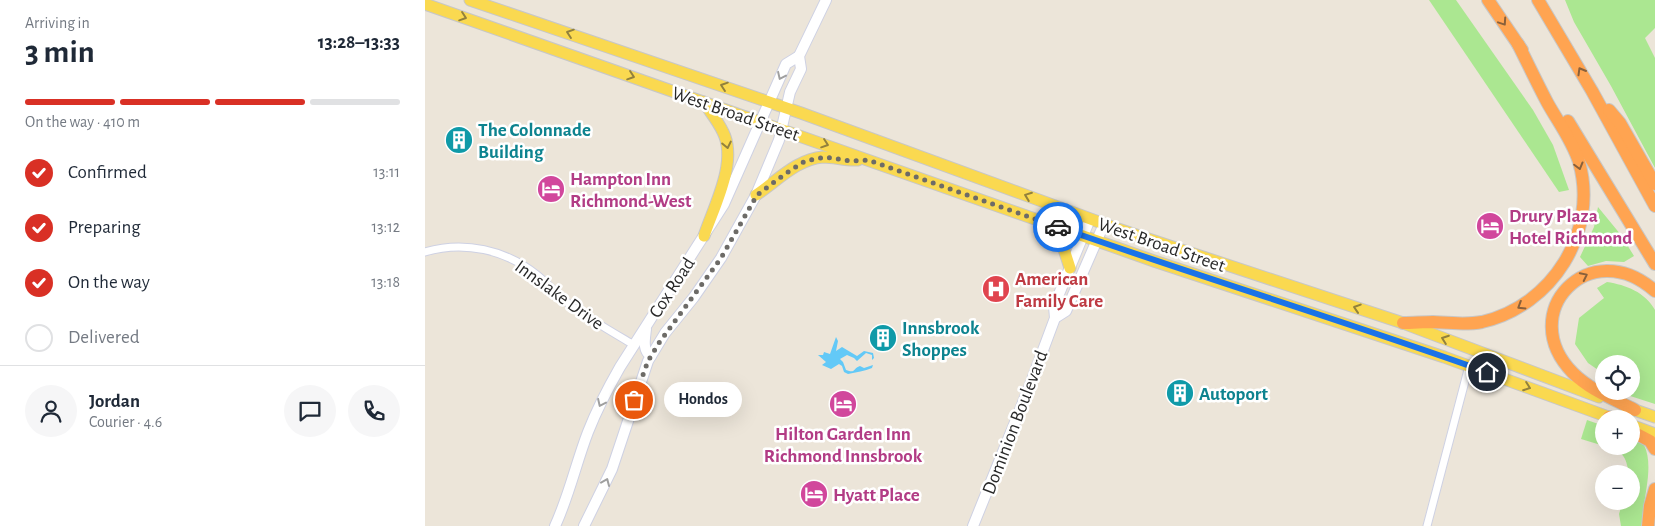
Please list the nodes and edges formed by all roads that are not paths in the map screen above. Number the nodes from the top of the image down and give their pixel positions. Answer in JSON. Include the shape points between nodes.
{"nodes":[{"id":1,"x":470,"y":0,"type":"edge"},
{"id":2,"x":826,"y":0,"type":"edge"},
{"id":3,"x":1488,"y":0,"type":"edge"},
{"id":4,"x":1538,"y":0,"type":"edge"},
{"id":5,"x":425,"y":4,"type":"edge"},
{"id":6,"x":1518,"y":44,"type":"junction"},
{"id":7,"x":799,"y":56,"type":"junction"},
{"id":8,"x":1592,"y":91,"type":"junction"},
{"id":9,"x":704,"y":102,"type":"junction"},
{"id":10,"x":770,"y":102,"type":"junction"},
{"id":11,"x":787,"y":108,"type":"junction"},
{"id":12,"x":761,"y":122,"type":"junction"},
{"id":13,"x":782,"y":129,"type":"junction"},
{"id":14,"x":868,"y":160,"type":"junction"},
{"id":15,"x":1655,"y":184,"type":"edge"},
{"id":16,"x":757,"y":195,"type":"junction"},
{"id":17,"x":1655,"y":206,"type":"edge"},
{"id":18,"x":1090,"y":220,"type":"junction"},
{"id":19,"x":1049,"y":224,"type":"junction"},
{"id":20,"x":1104,"y":224,"type":"junction"},
{"id":21,"x":704,"y":236,"type":"junction"},
{"id":22,"x":1083,"y":236,"type":"junction"},
{"id":23,"x":1096,"y":240,"type":"junction"},
{"id":24,"x":425,"y":252,"type":"edge"},
{"id":25,"x":1655,"y":264,"type":"edge"},
{"id":26,"x":1070,"y":268,"type":"junction"},
{"id":27,"x":1655,"y":291,"type":"edge"},
{"id":28,"x":1055,"y":318,"type":"junction"},
{"id":29,"x":1403,"y":323,"type":"junction"},
{"id":30,"x":646,"y":325,"type":"junction"},
{"id":31,"x":634,"y":346,"type":"junction"},
{"id":32,"x":651,"y":356,"type":"junction"},
{"id":33,"x":1469,"y":366,"type":"junction"},
{"id":34,"x":645,"y":370,"type":"junction"},
{"id":35,"x":1635,"y":410,"type":"joint"},
{"id":36,"x":1595,"y":412,"type":"edge"},
{"id":37,"x":1640,"y":412,"type":"edge"},
{"id":38,"x":1655,"y":417,"type":"edge"},
{"id":39,"x":1640,"y":428,"type":"edge"},
{"id":40,"x":1655,"y":434,"type":"edge"},
{"id":41,"x":1640,"y":436,"type":"edge"},
{"id":42,"x":1655,"y":449,"type":"edge"},
{"id":43,"x":1655,"y":489,"type":"edge"},
{"id":44,"x":555,"y":526,"type":"edge"},
{"id":45,"x":584,"y":526,"type":"edge"},
{"id":46,"x":973,"y":526,"type":"edge"},
{"id":47,"x":1427,"y":526,"type":"edge"},
{"id":48,"x":1648,"y":526,"type":"edge"}],
"edges":[{"from":10,"to":1,"type":"main road","name":"West Broad Street","one_way":true},
{"from":2,"to":7,"type":"main road","name":"Cox Road"},
{"from":3,"to":6,"type":"highway","one_way":true},
{"from":8,"to":4,"type":"highway","one_way":true},
{"from":5,"to":9,"type":"main road","name":"West Broad Street","one_way":true},
{"from":6,"to":25,"type":"highway"},
{"from":6,"to":29,"type":"highway","one_way":true,"via":[[1579,162],[1583,197],[1574,243],[1551,280],[1526,303],[1507,314],[1466,324]]},
{"from":7,"to":10,"type":"main road","name":"Cox Road","one_way":true,"via":[[787,64]]},
{"from":7,"to":11,"type":"main road","name":"Cox Road","via":[[801,69]]},
{"from":8,"to":15,"type":"highway","via":[[1620,123]]},
{"from":8,"to":17,"type":"highway"},
{"from":9,"to":12,"type":"main road","name":"West Broad Street"},
{"from":9,"to":21,"type":"main road","one_way":true,"via":[[723,132],[729,158]]},
{"from":10,"to":11,"type":"main road","name":"West Broad Street"},
{"from":10,"to":12,"type":"main road","name":"Cox Road"},
{"from":11,"to":13,"type":"main road","name":"Cox Road"},
{"from":18,"to":11,"type":"main road","name":"West Broad Street","one_way":true},
{"from":12,"to":13,"type":"main road","name":"West Broad Street"},
{"from":12,"to":21,"type":"main road","name":"Cox Road","via":[[730,192]]},
{"from":13,"to":14,"type":"main road","name":"West Broad Street","one_way":true},
{"from":13,"to":16,"type":"main road","name":"Cox Road"},
{"from":14,"to":16,"type":"main road","via":[[825,157],[805,161]]},
{"from":14,"to":19,"type":"main road","name":"West Broad Street"},
{"from":16,"to":32,"type":"main road","name":"Cox Road","via":[[721,258]]},
{"from":18,"to":20,"type":"main road","name":"West Broad Street"},
{"from":18,"to":22,"type":"main road","name":"Dominion Boulevard"},
{"from":19,"to":22,"type":"main road","name":"West Broad Street"},
{"from":19,"to":26,"type":"main road","via":[[1064,248]]},
{"from":20,"to":23,"type":"main road","name":"Dominion Boulevard"},
{"from":29,"to":20,"type":"main road","name":"West Broad Street","one_way":true},
{"from":21,"to":30,"type":"main road","name":"Cox Road"},
{"from":22,"to":23,"type":"main road","name":"West Broad Street"},
{"from":22,"to":26,"type":"main road","name":"Dominion Boulevard"},
{"from":23,"to":28,"type":"main road","name":"Dominion Boulevard","via":[[1067,311]]},
{"from":23,"to":33,"type":"main road","name":"West Broad Street"},
{"from":24,"to":31,"type":"street","name":"Innslake Drive","via":[[465,247],[491,251],[514,260],[537,275],[577,310]]},
{"from":26,"to":28,"type":"main road","name":"Dominion Boulevard","via":[[1054,306]]},
{"from":35,"to":27,"type":"highway","one_way":true,"via":[[1592,388],[1567,366],[1552,338],[1553,315],[1569,286],[1590,273],[1607,270],[1627,273]]},
{"from":28,"to":46,"type":"main road","name":"Dominion Boulevard"},
{"from":35,"to":29,"type":"main road","name":"West Broad Street","one_way":true},
{"from":30,"to":31,"type":"main road","name":"Cox Road"},
{"from":30,"to":32,"type":"main road","via":[[645,348]]},
{"from":31,"to":34,"type":"main road"},
{"from":31,"to":44,"type":"main road","name":"Cox Road","one_way":true,"via":[[600,405]]},
{"from":32,"to":34,"type":"main road","name":"Cox Road"},
{"from":33,"to":36,"type":"main road","name":"West Broad Street","one_way":true},
{"from":33,"to":47,"type":"street"},
{"from":45,"to":34,"type":"main road","name":"Cox Road","one_way":true,"via":[[612,468]]},
{"from":37,"to":38,"type":"main road","name":"West Broad Street"},
{"from":39,"to":40,"type":"main road"},
{"from":41,"to":42,"type":"highway","via":[[1650,441]]},
{"from":43,"to":48,"type":"highway","via":[[1649,506]]}]}
